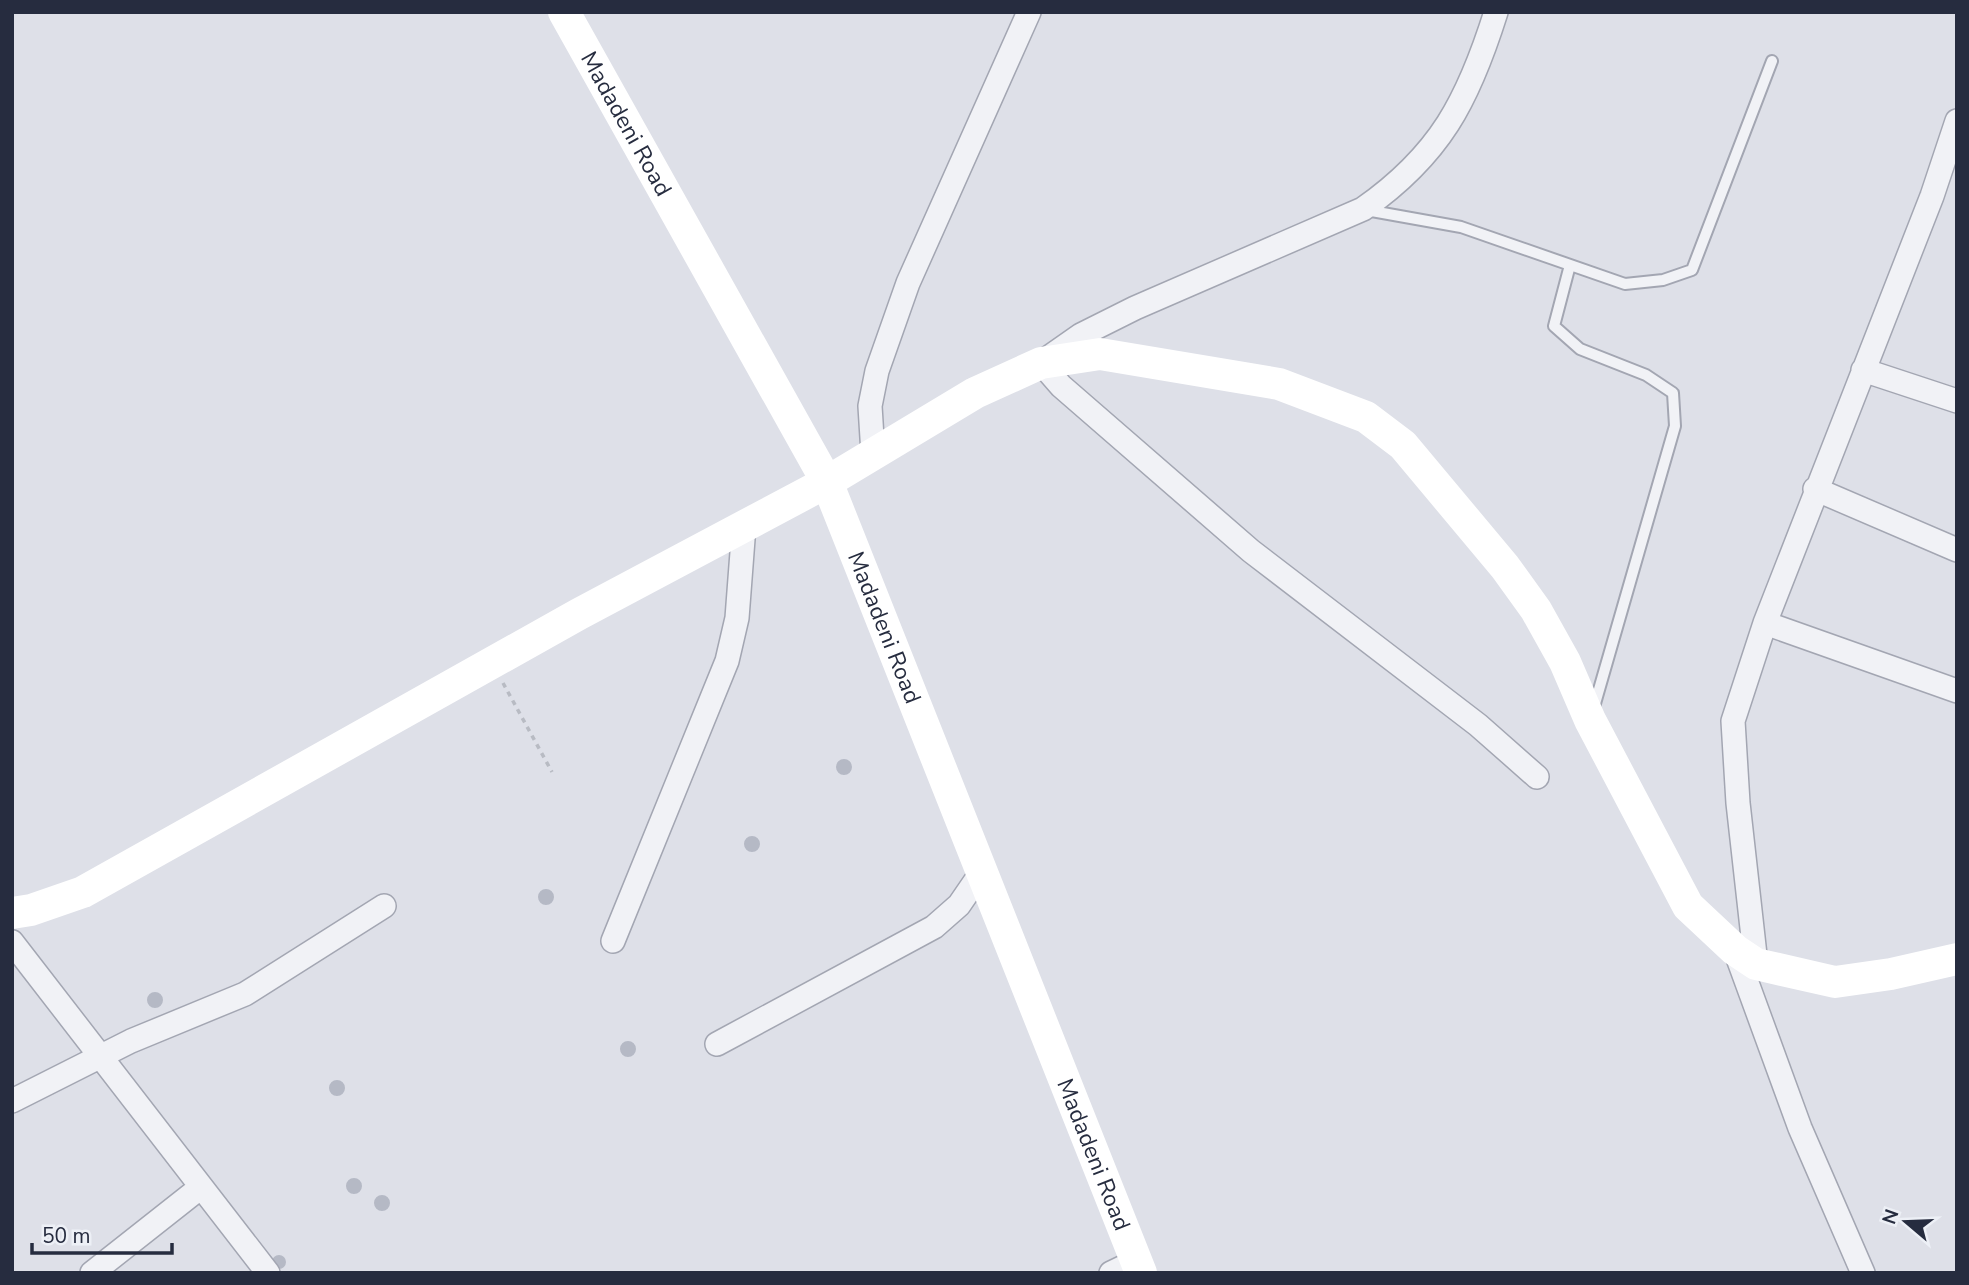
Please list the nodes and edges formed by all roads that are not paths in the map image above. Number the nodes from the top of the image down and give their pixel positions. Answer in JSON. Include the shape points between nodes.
{"nodes":[{"id":1,"x":564,"y":12,"type":"edge"},
{"id":2,"x":1029,"y":12,"type":"edge"},
{"id":3,"x":1496,"y":12,"type":"edge"},
{"id":4,"x":1772,"y":61,"type":"dead end"},
{"id":5,"x":1957,"y":121,"type":"edge"},
{"id":6,"x":1363,"y":209,"type":"junction"},
{"id":7,"x":1570,"y":265,"type":"junction"},
{"id":8,"x":1041,"y":363,"type":"junction"},
{"id":9,"x":1863,"y":369,"type":"junction"},
{"id":10,"x":1957,"y":401,"type":"edge"},
{"id":11,"x":873,"y":454,"type":"junction"},
{"id":12,"x":827,"y":482,"type":"junction"},
{"id":13,"x":1815,"y":489,"type":"junction"},
{"id":14,"x":744,"y":526,"type":"junction"},
{"id":15,"x":1957,"y":550,"type":"edge"},
{"id":16,"x":1765,"y":623,"type":"junction"},
{"id":17,"x":1957,"y":691,"type":"edge"},
{"id":18,"x":1590,"y":720,"type":"junction"},
{"id":19,"x":1537,"y":777,"type":"dead end"},
{"id":20,"x":983,"y":870,"type":"junction"},
{"id":21,"x":384,"y":906,"type":"dead end"},
{"id":22,"x":12,"y":913,"type":"edge"},
{"id":23,"x":613,"y":941,"type":"dead end"},
{"id":24,"x":12,"y":942,"type":"edge"},
{"id":25,"x":1746,"y":957,"type":"junction"},
{"id":26,"x":1957,"y":959,"type":"edge"},
{"id":27,"x":718,"y":1044,"type":"dead end"},
{"id":28,"x":99,"y":1058,"type":"junction"},
{"id":29,"x":12,"y":1101,"type":"edge"},
{"id":30,"x":201,"y":1187,"type":"junction"},
{"id":31,"x":1130,"y":1269,"type":"edge"},
{"id":32,"x":92,"y":1273,"type":"edge"},
{"id":33,"x":268,"y":1273,"type":"edge"},
{"id":34,"x":1863,"y":1273,"type":"edge"}],
"edges":[{"from":1,"to":12,"type":"street","name":"Madadeni Road"},
{"from":2,"to":11,"type":"street","via":[[908,283],[877,371],[870,406]]},
{"from":3,"to":6,"type":"street","via":[[1458,109],[1432,150],[1402,181]]},
{"from":4,"to":7,"type":"lane","via":[[1692,270],[1664,280],[1625,284]]},
{"from":5,"to":9,"type":"street","via":[[1932,197]]},
{"from":6,"to":7,"type":"lane","via":[[1461,228]]},
{"from":6,"to":8,"type":"street","via":[[1135,308],[1081,335]]},
{"from":7,"to":18,"type":"lane","via":[[1554,326],[1580,349],[1646,375],[1673,393],[1675,426]]},
{"from":8,"to":11,"type":"street","via":[[975,393]]},
{"from":8,"to":18,"type":"street","via":[[1100,354],[1150,361],[1279,384],[1366,417],[1403,445],[1505,567],[1565,662]]},
{"from":8,"to":19,"type":"street","via":[[1061,386],[1251,551],[1478,725]]},
{"from":9,"to":10,"type":"street"},
{"from":9,"to":13,"type":"street"},
{"from":11,"to":12,"type":"street"},
{"from":12,"to":14,"type":"street"},
{"from":12,"to":20,"type":"street","name":"Madadeni Road"},
{"from":13,"to":15,"type":"street"},
{"from":13,"to":16,"type":"street"},
{"from":14,"to":22,"type":"street","via":[[83,892]]},
{"from":14,"to":23,"type":"street","via":[[737,618],[727,661]]},
{"from":16,"to":17,"type":"street"},
{"from":16,"to":25,"type":"street","via":[[1733,721]]},
{"from":18,"to":25,"type":"street","via":[[1688,906]]},
{"from":20,"to":27,"type":"street","via":[[959,905],[934,927]]},
{"from":20,"to":31,"type":"street","name":"Madadeni Road"},
{"from":21,"to":28,"type":"street","via":[[245,994]]},
{"from":24,"to":28,"type":"street"},
{"from":25,"to":26,"type":"street","via":[[1835,982]]},
{"from":25,"to":34,"type":"street","via":[[1800,1128]]},
{"from":28,"to":29,"type":"street"},
{"from":28,"to":30,"type":"street"},
{"from":30,"to":32,"type":"street"},
{"from":30,"to":33,"type":"street"}]}
